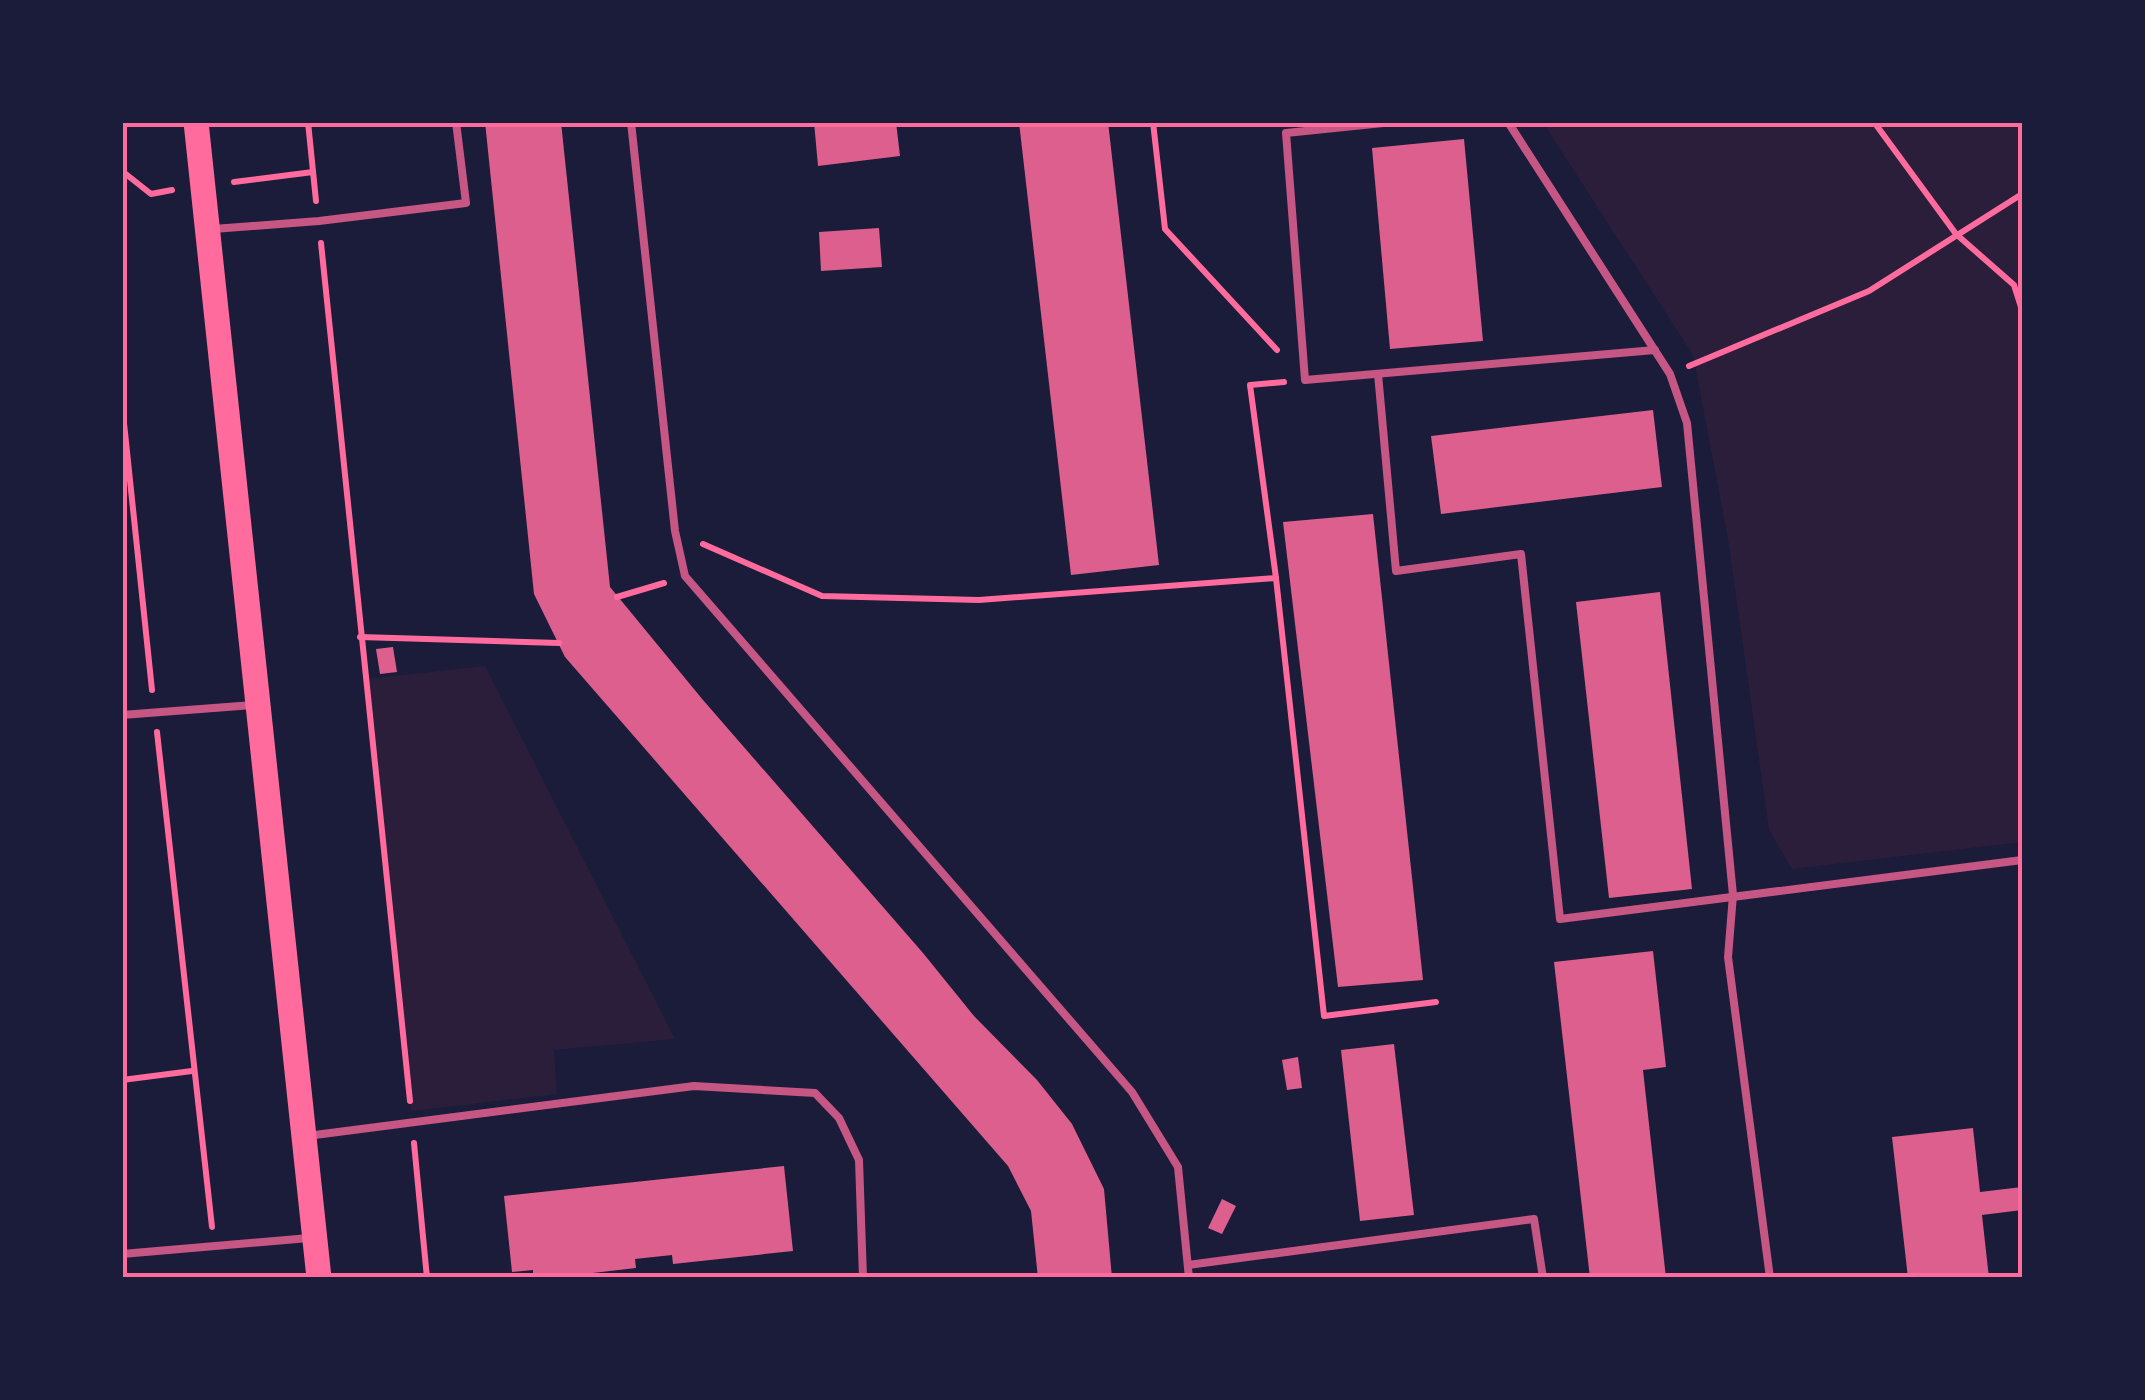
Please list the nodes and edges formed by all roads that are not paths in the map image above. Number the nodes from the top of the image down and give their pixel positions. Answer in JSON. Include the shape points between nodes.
{"nodes":[{"id":1,"x":196,"y":122,"type":"edge"},
{"id":2,"x":456,"y":122,"type":"edge"},
{"id":3,"x":631,"y":122,"type":"edge"},
{"id":4,"x":1394,"y":122,"type":"edge"},
{"id":5,"x":1508,"y":122,"type":"edge"},
{"id":6,"x":206,"y":229,"type":"junction"},
{"id":7,"x":1655,"y":350,"type":"junction"},
{"id":8,"x":1378,"y":374,"type":"junction"},
{"id":9,"x":256,"y":704,"type":"junction"},
{"id":10,"x":122,"y":715,"type":"edge"},
{"id":11,"x":2022,"y":860,"type":"edge"},
{"id":12,"x":1734,"y":895,"type":"junction"},
{"id":13,"x":304,"y":1136,"type":"junction"},
{"id":14,"x":314,"y":1238,"type":"junction"},
{"id":15,"x":122,"y":1254,"type":"edge"},
{"id":16,"x":1188,"y":1265,"type":"junction"},
{"id":17,"x":319,"y":1278,"type":"edge"},
{"id":18,"x":863,"y":1278,"type":"edge"},
{"id":19,"x":1189,"y":1278,"type":"edge"},
{"id":20,"x":1543,"y":1278,"type":"edge"},
{"id":21,"x":1770,"y":1278,"type":"edge"}],
"edges":[{"from":1,"to":6,"type":"main road"},
{"from":2,"to":6,"type":"lane","via":[[466,203]]},
{"from":3,"to":16,"type":"lane","via":[[674,531],[686,576],[1132,1092],[1178,1167]]},
{"from":4,"to":8,"type":"lane","via":[[1286,133],[1305,380]]},
{"from":5,"to":7,"type":"lane"},
{"from":6,"to":9,"type":"main road"},
{"from":7,"to":8,"type":"lane"},
{"from":7,"to":12,"type":"lane","via":[[1687,423]]},
{"from":8,"to":12,"type":"lane","via":[[1396,571],[1521,554],[1560,920]]},
{"from":9,"to":10,"type":"lane"},
{"from":9,"to":13,"type":"main road"},
{"from":11,"to":12,"type":"lane"},
{"from":12,"to":21,"type":"lane","via":[[1728,957]]},
{"from":13,"to":14,"type":"main road"},
{"from":13,"to":18,"type":"lane","via":[[694,1086],[816,1093],[839,1118],[859,1160]]},
{"from":14,"to":15,"type":"lane"},
{"from":14,"to":17,"type":"main road"},
{"from":16,"to":19,"type":"lane"},
{"from":16,"to":20,"type":"lane","via":[[1534,1220]]}]}
